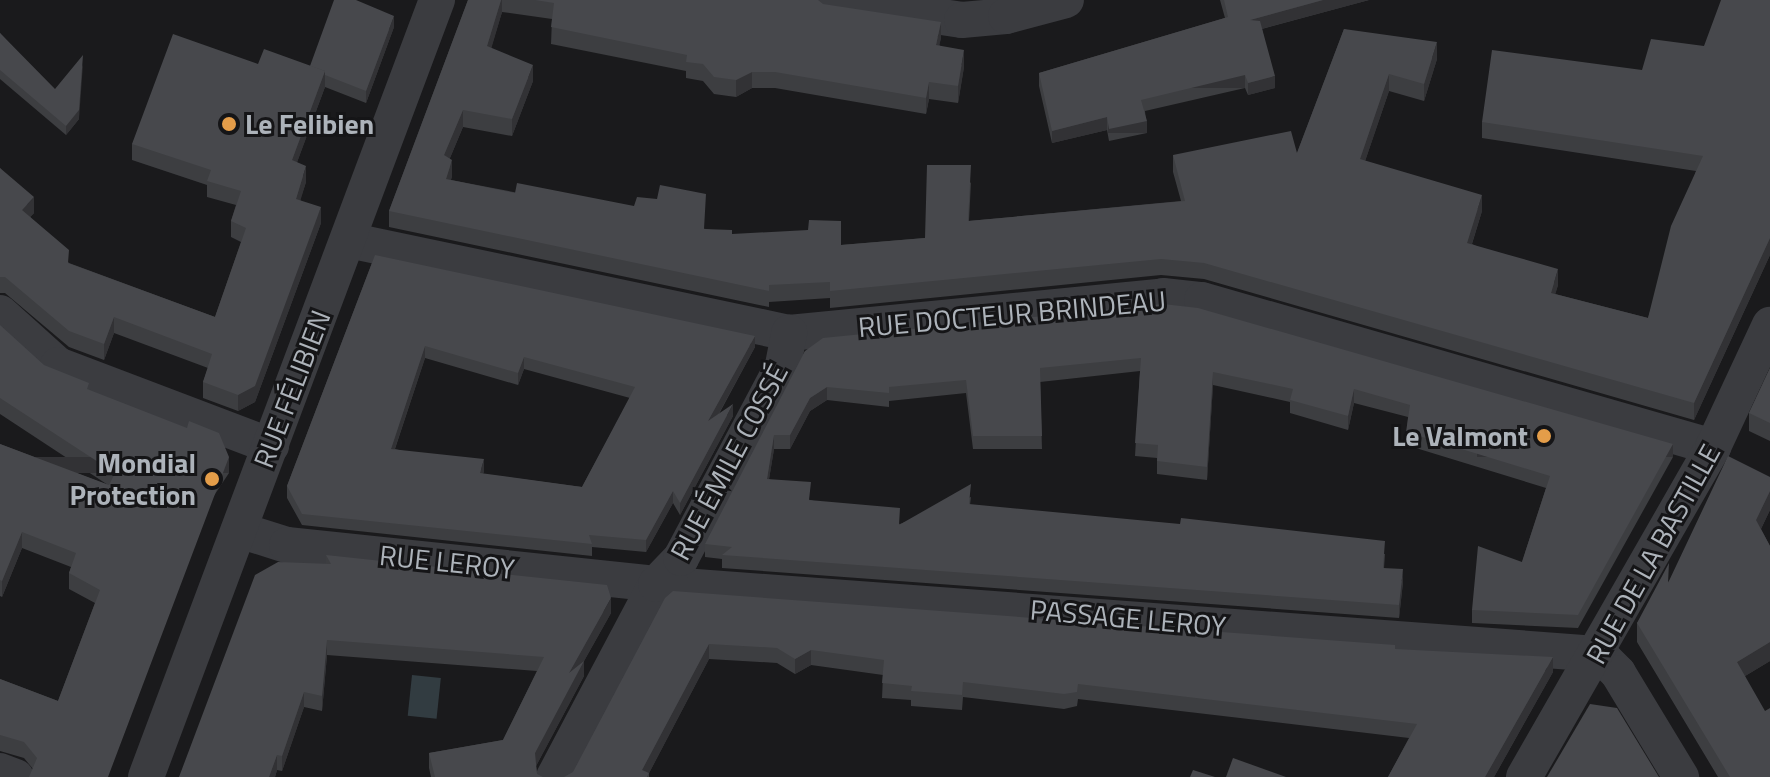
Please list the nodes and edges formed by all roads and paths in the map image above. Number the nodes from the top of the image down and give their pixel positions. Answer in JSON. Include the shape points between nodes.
{"nodes":[{"id":1,"x":437,"y":0,"type":"edge"},
{"id":2,"x":827,"y":0,"type":"edge"},
{"id":3,"x":1066,"y":0,"type":"edge"},
{"id":4,"x":348,"y":240,"type":"junction"},
{"id":5,"x":0,"y":313,"type":"edge"},
{"id":6,"x":1770,"y":325,"type":"edge"},
{"id":7,"x":789,"y":333,"type":"junction"},
{"id":8,"x":271,"y":446,"type":"junction"},
{"id":9,"x":1713,"y":447,"type":"junction"},
{"id":10,"x":239,"y":530,"type":"junction"},
{"id":11,"x":656,"y":584,"type":"junction"},
{"id":12,"x":1599,"y":654,"type":"junction"},
{"id":13,"x":0,"y":771,"type":"edge"},
{"id":14,"x":16,"y":777,"type":"edge"},
{"id":15,"x":146,"y":777,"type":"edge"},
{"id":16,"x":554,"y":777,"type":"edge"},
{"id":17,"x":1524,"y":777,"type":"edge"},
{"id":18,"x":1681,"y":777,"type":"edge"}],
"edges":[{"from":1,"to":4,"type":"street","name":"RUE FÉLIBIEN"},
{"from":2,"to":3,"type":"street","via":[[962,20],[1006,16]]},
{"from":4,"to":7,"type":"street","name":"RUE DOCTEUR BRINDEAU"},
{"from":4,"to":8,"type":"street","name":"RUE FÉLIBIEN"},
{"from":5,"to":8,"type":"street","via":[[58,365]]},
{"from":6,"to":9,"type":"street","name":"RUE DE LA BASTILLE"},
{"from":7,"to":9,"type":"street","name":"RUE DOCTEUR BRINDEAU","via":[[1163,296],[1202,300]]},
{"from":7,"to":11,"type":"street","name":"RUE ÉMILE COSSÉ","via":[[783,365],[747,434],[681,558]]},
{"from":8,"to":10,"type":"street","name":"RUE FÉLIBIEN"},
{"from":9,"to":12,"type":"street","name":"RUE DE LA BASTILLE"},
{"from":10,"to":11,"type":"street","name":"RUE LEROY","via":[[287,545]]},
{"from":10,"to":15,"type":"street","name":"RUE FÉLIBIEN"},
{"from":11,"to":12,"type":"street","name":"PASSAGE LEROY"},
{"from":11,"to":16,"type":"street","name":"RUE ÉMILE COSSÉ"},
{"from":12,"to":17,"type":"street","name":"RUE DE LA BASTILLE"},
{"from":12,"to":18,"type":"street","via":[[1618,673]]},
{"from":13,"to":14,"type":"street"}]}
